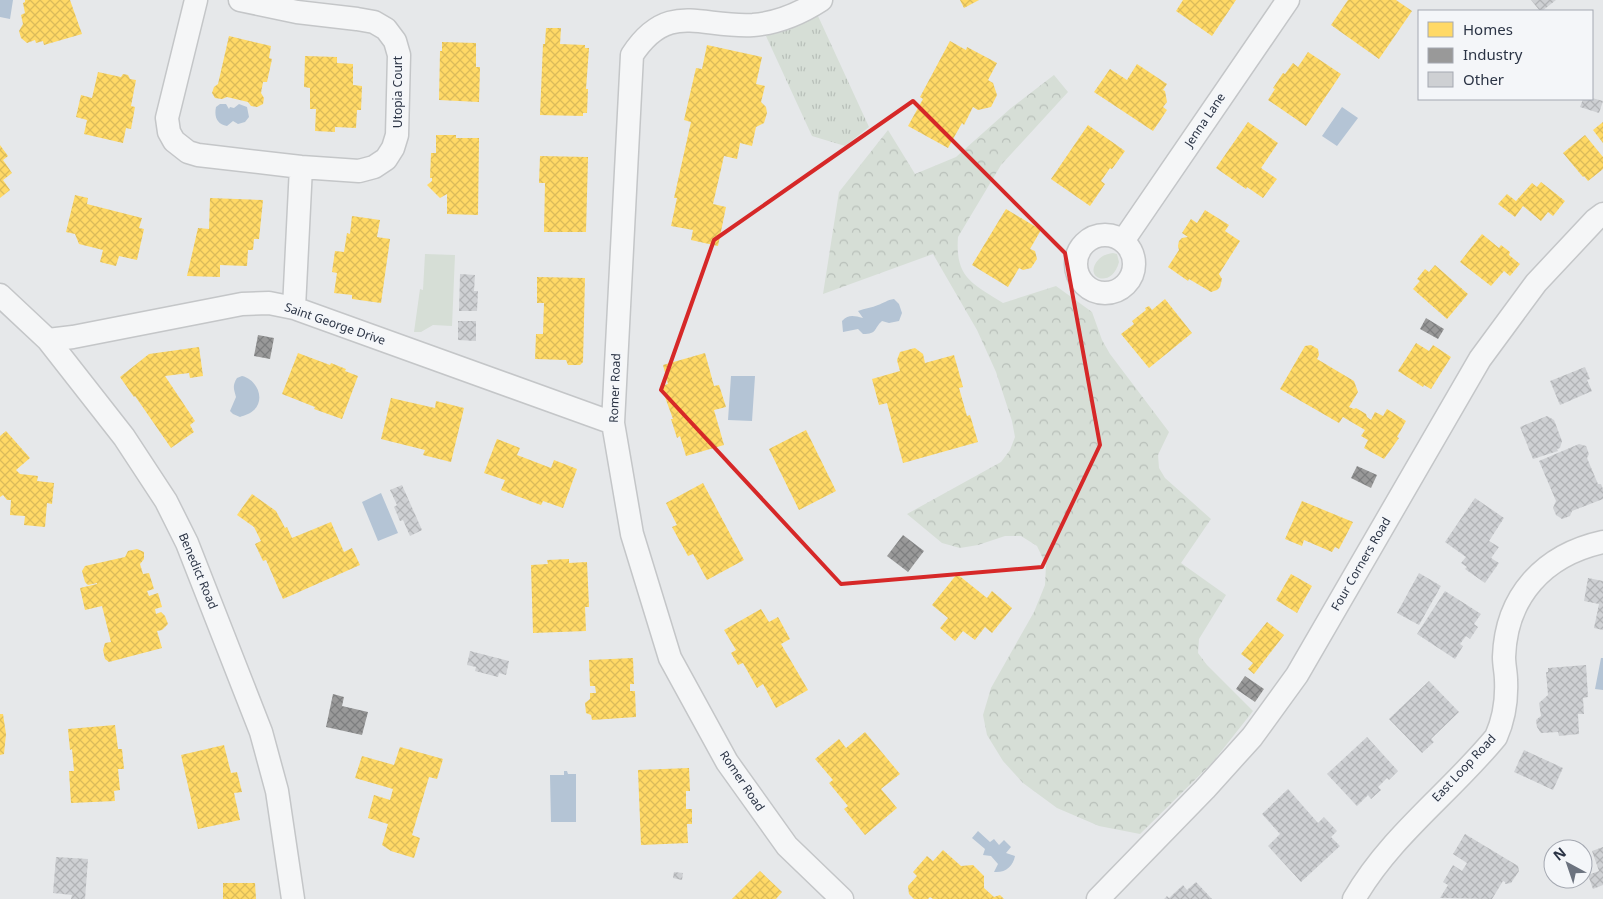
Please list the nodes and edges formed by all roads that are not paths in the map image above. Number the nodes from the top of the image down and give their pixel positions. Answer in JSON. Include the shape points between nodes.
{"nodes":[{"id":1,"x":196,"y":0,"type":"edge"},
{"id":2,"x":240,"y":0,"type":"edge"},
{"id":3,"x":821,"y":0,"type":"edge"},
{"id":4,"x":1288,"y":0,"type":"edge"},
{"id":5,"x":301,"y":167,"type":"junction"},
{"id":6,"x":1603,"y":214,"type":"edge"},
{"id":7,"x":1123,"y":241,"type":"dead end"},
{"id":8,"x":0,"y":295,"type":"edge"},
{"id":9,"x":294,"y":308,"type":"junction"},
{"id":10,"x":48,"y":340,"type":"junction"},
{"id":11,"x":612,"y":423,"type":"junction"},
{"id":12,"x":1603,"y":542,"type":"edge"},
{"id":13,"x":293,"y":899,"type":"edge"},
{"id":14,"x":842,"y":899,"type":"edge"},
{"id":15,"x":1098,"y":899,"type":"edge"},
{"id":16,"x":1354,"y":899,"type":"edge"}],
"edges":[{"from":1,"to":5,"type":"street","name":"Utopia Court","via":[[167,118],[174,141],[198,155]]},
{"from":2,"to":5,"type":"street","name":"Utopia Court","via":[[297,12],[374,22],[386,29],[395,41],[399,56],[397,135],[386,159],[359,171]]},
{"from":3,"to":11,"type":"street","name":"Romer Road","via":[[803,11],[753,25],[688,16],[672,18],[654,26],[642,37],[632,55]]},
{"from":4,"to":7,"type":"street","name":"Jenna Lane"},
{"from":5,"to":9,"type":"street"},
{"from":6,"to":15,"type":"street","name":"Four Corners Road","via":[[1536,283],[1480,359],[1297,675],[1252,738]]},
{"from":8,"to":10,"type":"street","name":"Benedict Road"},
{"from":9,"to":10,"type":"street","name":"Saint George Drive","via":[[269,303],[242,304]]},
{"from":9,"to":11,"type":"street","name":"Saint George Drive"},
{"from":10,"to":13,"type":"street","name":"Benedict Road","via":[[124,437],[166,502],[187,543],[261,732],[277,792]]},
{"from":11,"to":14,"type":"street","name":"Romer Road","via":[[632,534],[670,658],[727,762],[787,846]]},
{"from":12,"to":16,"type":"street","name":"East Loop Road","via":[[1588,545],[1550,564],[1519,599],[1505,638],[1506,702],[1496,737],[1392,844]]}]}
